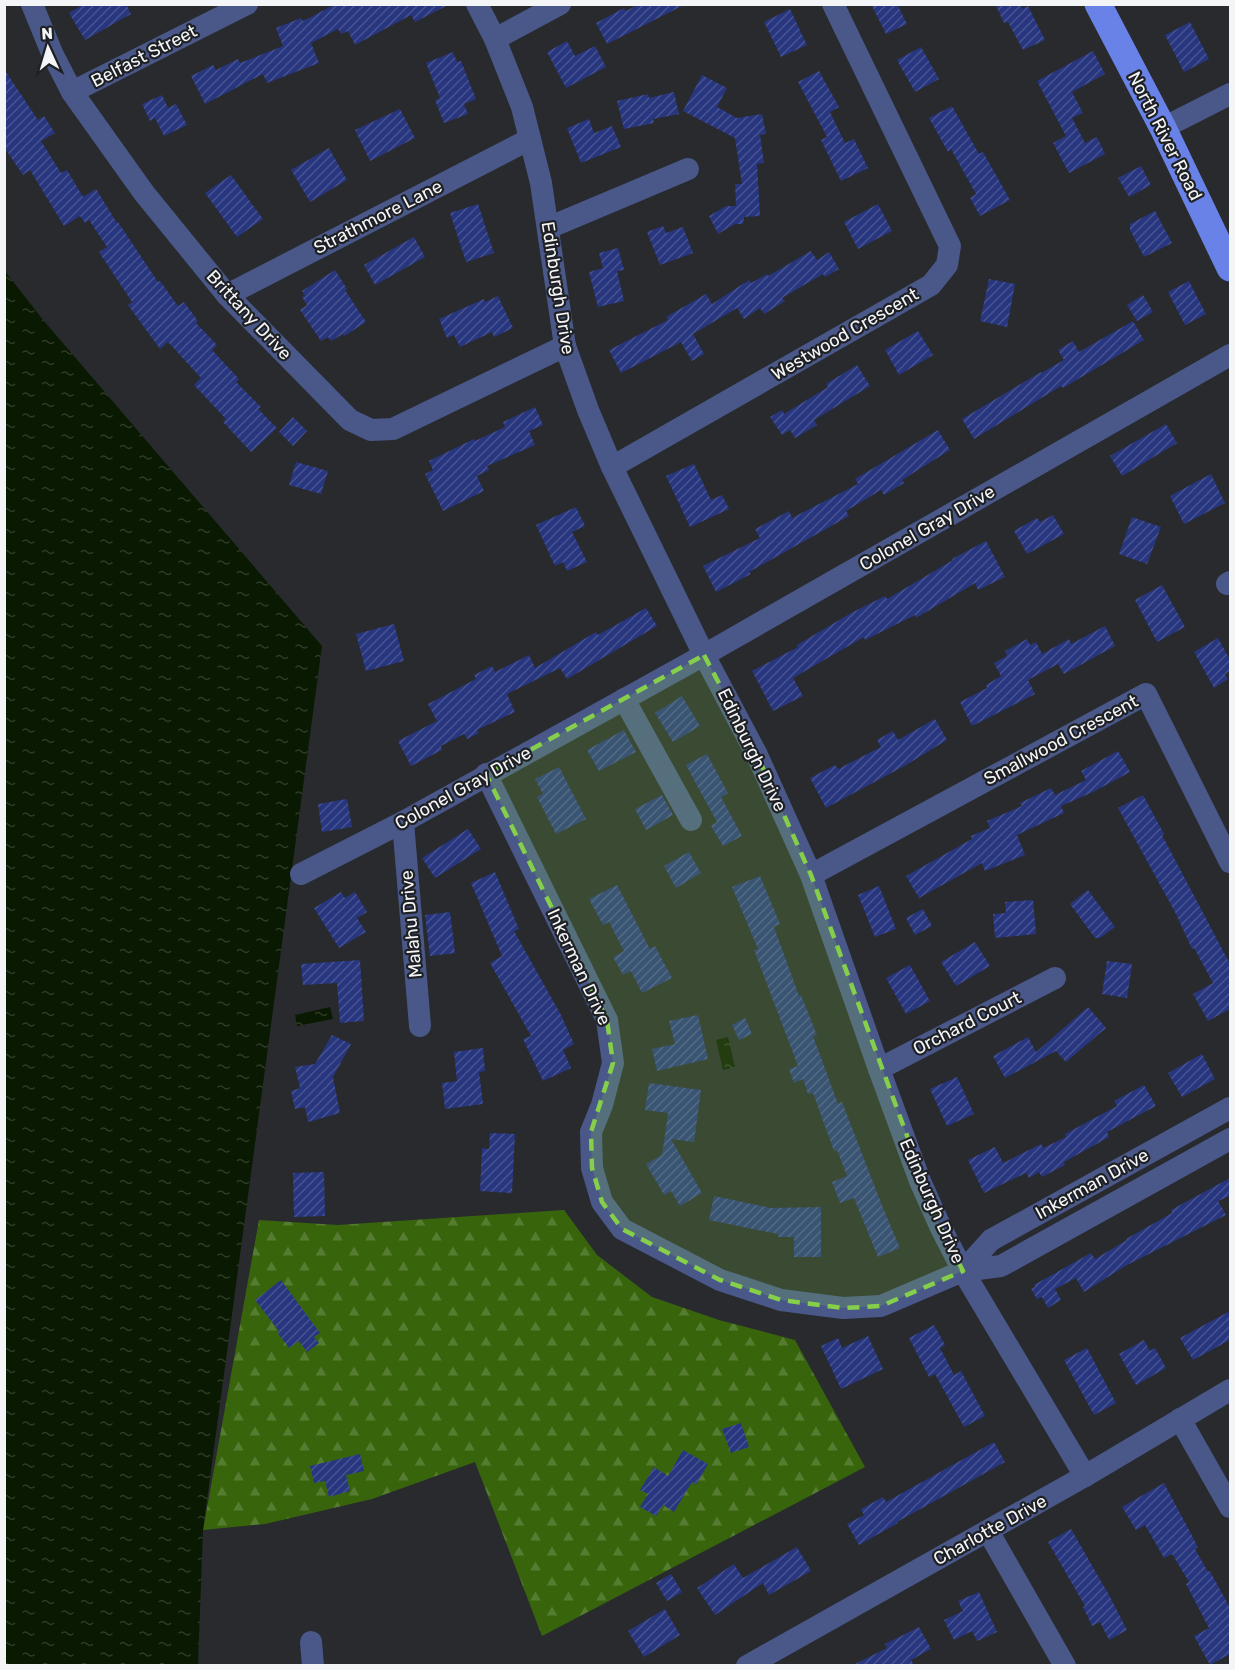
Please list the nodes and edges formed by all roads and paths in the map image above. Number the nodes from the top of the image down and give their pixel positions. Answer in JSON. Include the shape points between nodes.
{"nodes":[{"id":1,"x":32,"y":4,"type":"edge"},
{"id":2,"x":247,"y":4,"type":"edge"},
{"id":3,"x":477,"y":4,"type":"edge"},
{"id":4,"x":561,"y":4,"type":"edge"},
{"id":5,"x":833,"y":4,"type":"edge"},
{"id":6,"x":1098,"y":4,"type":"edge"},
{"id":7,"x":495,"y":39,"type":"junction"},
{"id":8,"x":72,"y":92,"type":"junction"},
{"id":9,"x":1230,"y":94,"type":"edge"},
{"id":10,"x":1163,"y":128,"type":"junction"},
{"id":11,"x":530,"y":139,"type":"junction"},
{"id":12,"x":688,"y":168,"type":"dead end"},
{"id":13,"x":549,"y":228,"type":"junction"},
{"id":14,"x":1230,"y":268,"type":"edge"},
{"id":15,"x":227,"y":295,"type":"junction"},
{"id":16,"x":565,"y":346,"type":"junction"},
{"id":17,"x":1230,"y":355,"type":"edge"},
{"id":18,"x":612,"y":467,"type":"junction"},
{"id":19,"x":704,"y":655,"type":"junction"},
{"id":20,"x":624,"y":699,"type":"junction"},
{"id":21,"x":486,"y":774,"type":"junction"},
{"id":22,"x":691,"y":820,"type":"dead end"},
{"id":23,"x":403,"y":822,"type":"junction"},
{"id":24,"x":1230,"y":862,"type":"edge"},
{"id":25,"x":301,"y":874,"type":"dead end"},
{"id":26,"x":811,"y":875,"type":"junction"},
{"id":27,"x":1055,"y":978,"type":"dead end"},
{"id":28,"x":420,"y":1026,"type":"dead end"},
{"id":29,"x":879,"y":1069,"type":"junction"},
{"id":30,"x":1230,"y":1108,"type":"edge"},
{"id":31,"x":1230,"y":1139,"type":"edge"},
{"id":32,"x":963,"y":1271,"type":"junction"},
{"id":33,"x":1230,"y":1390,"type":"edge"},
{"id":34,"x":1180,"y":1419,"type":"junction"},
{"id":35,"x":1085,"y":1476,"type":"junction"},
{"id":36,"x":1230,"y":1507,"type":"edge"},
{"id":37,"x":988,"y":1531,"type":"junction"},
{"id":38,"x":311,"y":1642,"type":"dead end"},
{"id":39,"x":313,"y":1665,"type":"edge"},
{"id":40,"x":747,"y":1665,"type":"edge"},
{"id":41,"x":1065,"y":1665,"type":"edge"}],
"edges":[{"from":1,"to":8,"type":"street","name":"Brittany Drive"},
{"from":2,"to":8,"type":"street","name":"Belfast Street"},
{"from":3,"to":7,"type":"street","name":"Edinburgh Drive"},
{"from":4,"to":7,"type":"street"},
{"from":5,"to":18,"type":"street","name":"Westwood Crescent","via":[[951,246],[946,265],[931,285]]},
{"from":6,"to":10,"type":"main road","name":"North River Road"},
{"from":7,"to":11,"type":"street","name":"Edinburgh Drive","via":[[522,107]]},
{"from":8,"to":15,"type":"street","name":"Brittany Drive","via":[[144,193]]},
{"from":9,"to":10,"type":"street"},
{"from":10,"to":14,"type":"main road","name":"North River Road"},
{"from":11,"to":13,"type":"street","name":"Edinburgh Drive"},
{"from":11,"to":15,"type":"street","name":"Strathmore Lane"},
{"from":12,"to":13,"type":"street"},
{"from":13,"to":16,"type":"street","name":"Edinburgh Drive"},
{"from":15,"to":16,"type":"street","name":"Brittany Drive","via":[[350,420],[371,430],[393,429]]},
{"from":16,"to":18,"type":"street","name":"Edinburgh Drive"},
{"from":17,"to":19,"type":"street","name":"Colonel Gray Drive"},
{"from":18,"to":19,"type":"street","name":"Edinburgh Drive"},
{"from":19,"to":20,"type":"street","name":"Colonel Gray Drive"},
{"from":19,"to":26,"type":"street","name":"Edinburgh Drive","via":[[757,755]]},
{"from":20,"to":21,"type":"street","name":"Colonel Gray Drive"},
{"from":20,"to":22,"type":"street"},
{"from":21,"to":23,"type":"street","name":"Colonel Gray Drive"},
{"from":21,"to":32,"type":"street","name":"Inkerman Drive","via":[[607,1020],[613,1063],[591,1132],[592,1168],[602,1202],[622,1229],[720,1280],[781,1300],[843,1308],[881,1306]]},
{"from":23,"to":25,"type":"street","name":"Colonel Gray Drive"},
{"from":23,"to":28,"type":"street","name":"Malahu Drive"},
{"from":24,"to":26,"type":"street","name":"Smallwood Crescent","via":[[1146,694]]},
{"from":26,"to":29,"type":"street","name":"Edinburgh Drive"},
{"from":27,"to":29,"type":"street","name":"Orchard Court"},
{"from":29,"to":32,"type":"street","name":"Edinburgh Drive","via":[[920,1181]]},
{"from":30,"to":32,"type":"street","name":"Inkerman Drive","via":[[990,1240]]},
{"from":31,"to":32,"type":"street","name":"Inkerman Drive","via":[[1001,1266]]},
{"from":32,"to":35,"type":"street","name":"Edinburgh Drive"},
{"from":33,"to":34,"type":"street","name":"Charlotte Drive"},
{"from":34,"to":35,"type":"street","name":"Charlotte Drive"},
{"from":34,"to":36,"type":"street"},
{"from":35,"to":37,"type":"street","name":"Charlotte Drive"},
{"from":37,"to":40,"type":"street","name":"Charlotte Drive"},
{"from":37,"to":41,"type":"street"},
{"from":38,"to":39,"type":"street"}]}
